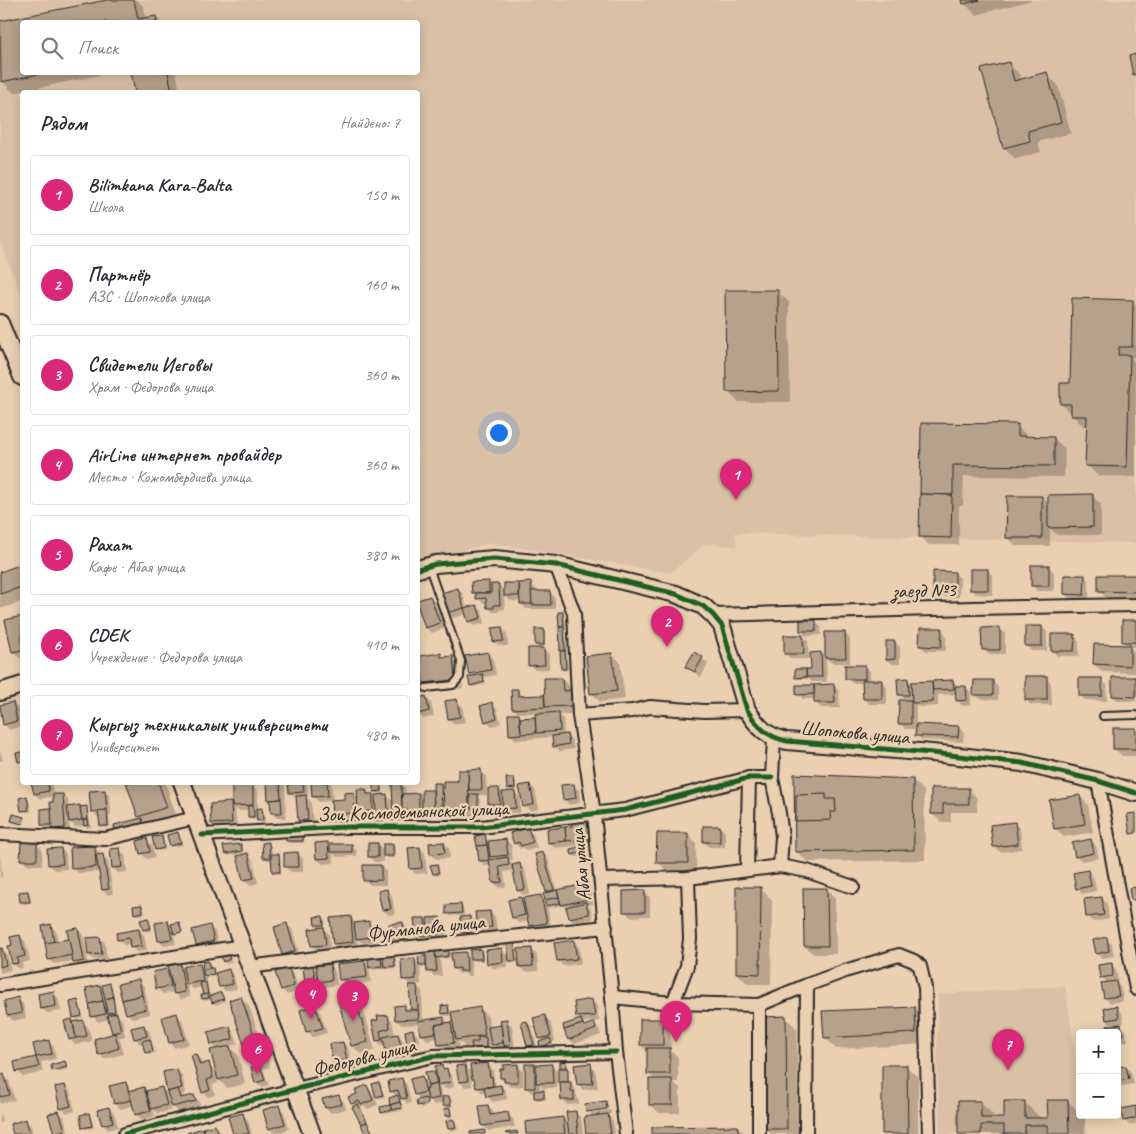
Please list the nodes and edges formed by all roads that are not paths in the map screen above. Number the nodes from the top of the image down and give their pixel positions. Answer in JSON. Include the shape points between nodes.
{"nodes":[{"id":1,"x":0,"y":323,"type":"edge"},
{"id":2,"x":20,"y":372,"type":"edge"},
{"id":3,"x":556,"y":565,"type":"junction"},
{"id":4,"x":423,"y":568,"type":"edge"},
{"id":5,"x":1136,"y":605,"type":"edge"},
{"id":6,"x":713,"y":615,"type":"junction"},
{"id":7,"x":20,"y":687,"type":"edge"},
{"id":8,"x":426,"y":688,"type":"dead end"},
{"id":9,"x":0,"y":692,"type":"edge"},
{"id":10,"x":747,"y":710,"type":"junction"},
{"id":11,"x":579,"y":715,"type":"junction"},
{"id":12,"x":1136,"y":715,"type":"edge"},
{"id":13,"x":1103,"y":716,"type":"dead end"},
{"id":14,"x":774,"y":738,"type":"junction"},
{"id":15,"x":749,"y":778,"type":"junction"},
{"id":16,"x":772,"y":778,"type":"junction"},
{"id":17,"x":1098,"y":781,"type":"junction"},
{"id":18,"x":183,"y":785,"type":"edge"},
{"id":19,"x":1136,"y":793,"type":"edge"},
{"id":20,"x":594,"y":814,"type":"junction"},
{"id":21,"x":195,"y":818,"type":"junction"},
{"id":22,"x":0,"y":834,"type":"edge"},
{"id":23,"x":202,"y":835,"type":"junction"},
{"id":24,"x":780,"y":866,"type":"junction"},
{"id":25,"x":747,"y":870,"type":"junction"},
{"id":26,"x":688,"y":878,"type":"junction"},
{"id":27,"x":601,"y":880,"type":"junction"},
{"id":28,"x":853,"y":886,"type":"dead end"},
{"id":29,"x":606,"y":927,"type":"junction"},
{"id":30,"x":242,"y":946,"type":"junction"},
{"id":31,"x":250,"y":967,"type":"junction"},
{"id":32,"x":807,"y":984,"type":"junction"},
{"id":33,"x":0,"y":985,"type":"edge"},
{"id":34,"x":1136,"y":990,"type":"edge"},
{"id":35,"x":612,"y":998,"type":"junction"},
{"id":36,"x":673,"y":1003,"type":"junction"},
{"id":37,"x":759,"y":1005,"type":"junction"},
{"id":38,"x":616,"y":1052,"type":"junction"},
{"id":39,"x":296,"y":1089,"type":"junction"},
{"id":40,"x":125,"y":1134,"type":"edge"},
{"id":41,"x":312,"y":1134,"type":"edge"},
{"id":42,"x":626,"y":1134,"type":"edge"},
{"id":43,"x":759,"y":1134,"type":"edge"},
{"id":44,"x":806,"y":1134,"type":"edge"},
{"id":45,"x":929,"y":1134,"type":"edge"}],
"edges":[{"from":1,"to":2,"type":"street"},
{"from":3,"to":4,"type":"street","name":"Шопокова улица","via":[[494,559]]},
{"from":3,"to":6,"type":"street","name":"Шопокова улица","via":[[676,594],[703,606]]},
{"from":3,"to":11,"type":"street","name":"Абая улица","via":[[574,613]]},
{"from":4,"to":8,"type":"lane","via":[[461,661],[460,677],[453,685]]},
{"from":5,"to":6,"type":"street","name":"заезд №3"},
{"from":6,"to":10,"type":"street","name":"Шопокова улица","via":[[722,626]]},
{"from":7,"to":9,"type":"street"},
{"from":10,"to":11,"type":"street","via":[[650,707]]},
{"from":10,"to":14,"type":"street","name":"Шопокова улица","via":[[755,722]]},
{"from":11,"to":20,"type":"street","name":"Абая улица"},
{"from":12,"to":13,"type":"lane"},
{"from":14,"to":16,"type":"street"},
{"from":14,"to":17,"type":"street","name":"Шопокова улица","via":[[1022,763]]},
{"from":15,"to":16,"type":"street","name":"Зои Космодемьянской улица"},
{"from":15,"to":20,"type":"street","name":"Зои Космодемьянской улица","via":[[624,810]]},
{"from":15,"to":25,"type":"street"},
{"from":16,"to":24,"type":"street","via":[[780,812]]},
{"from":17,"to":19,"type":"street","name":"Шопокова улица"},
{"from":17,"to":34,"type":"street"},
{"from":18,"to":21,"type":"street"},
{"from":20,"to":23,"type":"street","name":"Зои Космодемьянской улица","via":[[481,827],[345,827]]},
{"from":20,"to":27,"type":"street","name":"Абая улица"},
{"from":21,"to":22,"type":"street","via":[[105,839]]},
{"from":21,"to":23,"type":"street"},
{"from":23,"to":30,"type":"street"},
{"from":24,"to":25,"type":"street"},
{"from":24,"to":28,"type":"street"},
{"from":25,"to":26,"type":"street"},
{"from":26,"to":27,"type":"street"},
{"from":26,"to":36,"type":"street","via":[[690,940],[687,966]]},
{"from":27,"to":29,"type":"street","name":"Абая улица"},
{"from":29,"to":31,"type":"street","name":"Фурманова улица"},
{"from":29,"to":35,"type":"street","name":"Абая улица"},
{"from":30,"to":31,"type":"street"},
{"from":30,"to":33,"type":"street"},
{"from":31,"to":39,"type":"street"},
{"from":32,"to":37,"type":"street"},
{"from":32,"to":44,"type":"street"},
{"from":32,"to":45,"type":"street","via":[[900,956],[920,966],[925,988]]},
{"from":35,"to":36,"type":"street"},
{"from":35,"to":38,"type":"street","name":"Абая улица"},
{"from":36,"to":37,"type":"street"},
{"from":37,"to":43,"type":"street"},
{"from":38,"to":39,"type":"street","name":"Федорова улица","via":[[434,1056]]},
{"from":38,"to":42,"type":"street","name":"Абая улица"},
{"from":39,"to":40,"type":"street","name":"Федорова улица"},
{"from":39,"to":41,"type":"street"}]}
